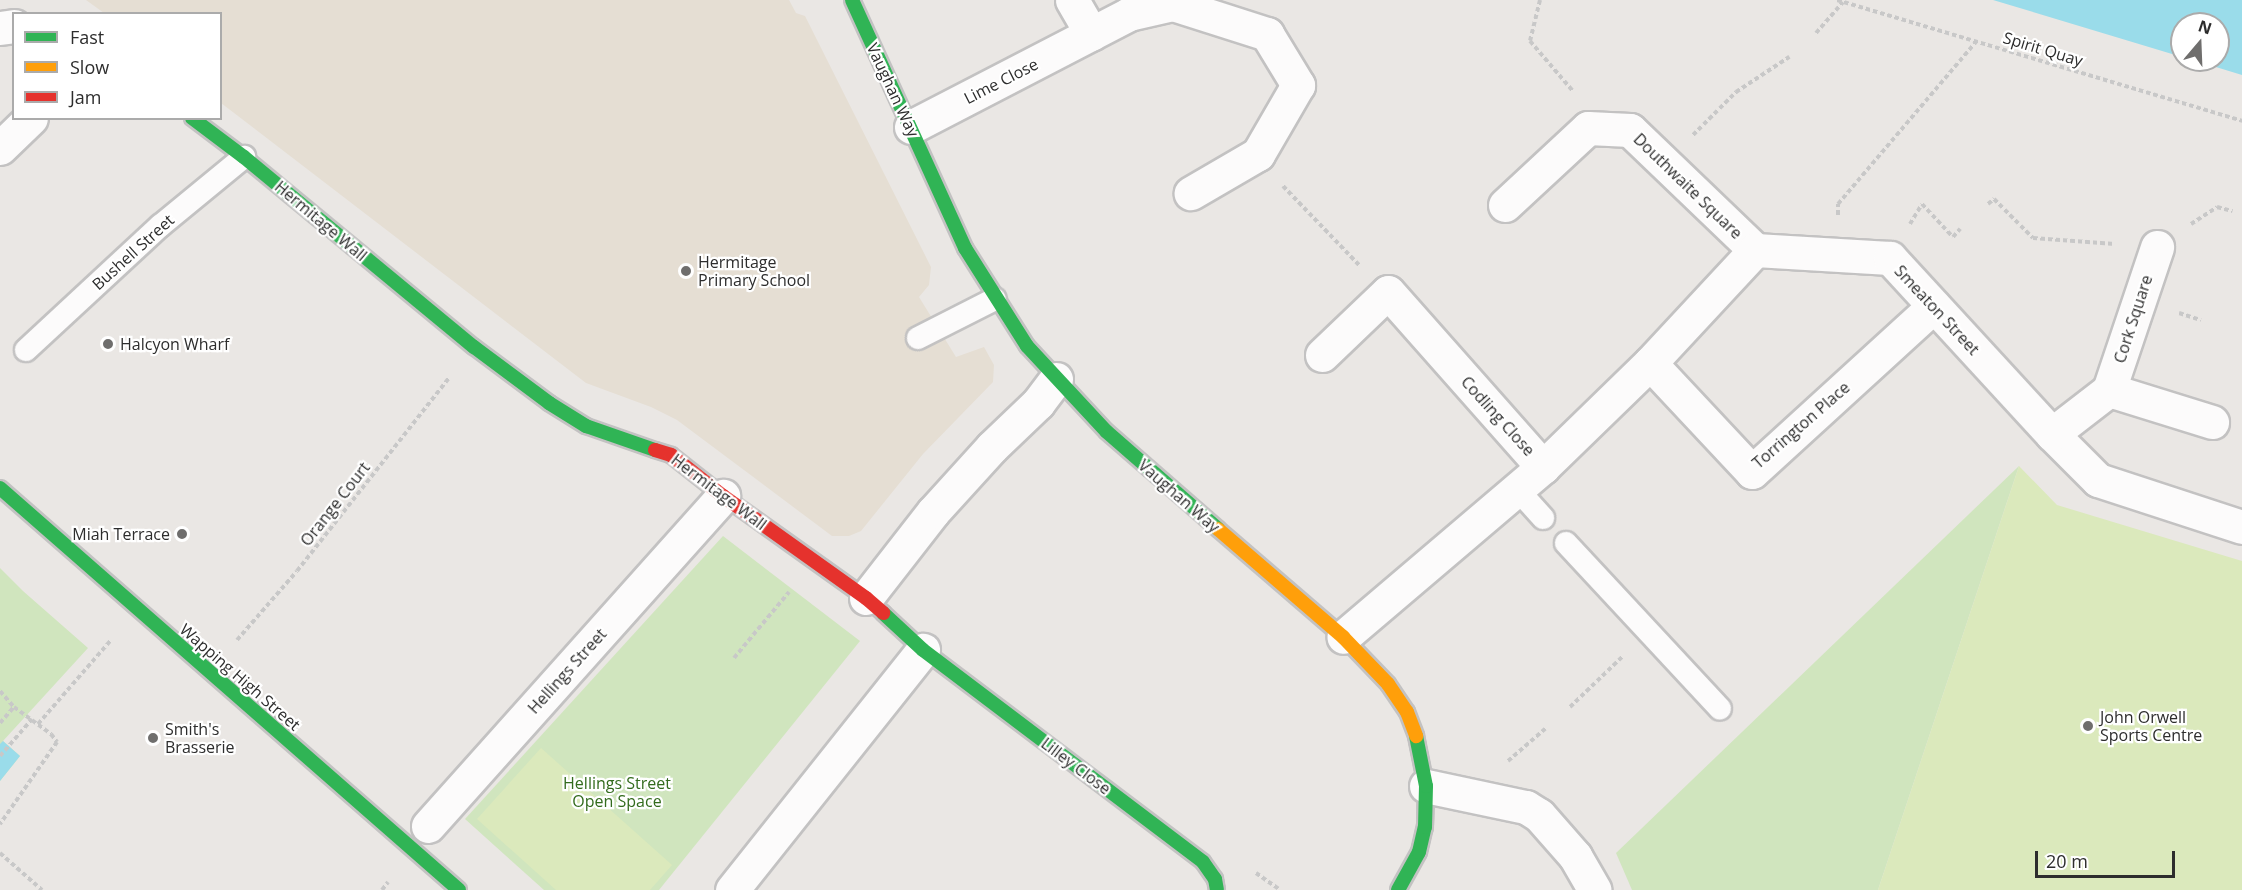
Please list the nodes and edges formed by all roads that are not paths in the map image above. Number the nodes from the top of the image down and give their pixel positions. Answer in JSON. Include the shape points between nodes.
{"nodes":[{"id":1,"x":852,"y":0,"type":"edge"},
{"id":2,"x":1072,"y":0,"type":"edge"},
{"id":3,"x":1092,"y":34,"type":"junction"},
{"id":4,"x":29,"y":120,"type":"edge"},
{"id":5,"x":195,"y":120,"type":"edge"},
{"id":6,"x":911,"y":127,"type":"junction"},
{"id":7,"x":0,"y":148,"type":"edge"},
{"id":8,"x":243,"y":157,"type":"junction"},
{"id":9,"x":1191,"y":193,"type":"dead end"},
{"id":10,"x":1505,"y":206,"type":"dead end"},
{"id":11,"x":2157,"y":247,"type":"road end"},
{"id":12,"x":1755,"y":250,"type":"junction"},
{"id":13,"x":994,"y":299,"type":"junction"},
{"id":14,"x":1934,"y":306,"type":"junction"},
{"id":15,"x":918,"y":338,"type":"dead end"},
{"id":16,"x":26,"y":350,"type":"dead end"},
{"id":17,"x":1322,"y":355,"type":"dead end"},
{"id":18,"x":1650,"y":363,"type":"junction"},
{"id":19,"x":1056,"y":379,"type":"junction"},
{"id":20,"x":2109,"y":390,"type":"junction"},
{"id":21,"x":2212,"y":422,"type":"dead end"},
{"id":22,"x":2052,"y":434,"type":"junction"},
{"id":23,"x":1543,"y":467,"type":"junction"},
{"id":24,"x":0,"y":488,"type":"edge"},
{"id":25,"x":1517,"y":489,"type":"junction"},
{"id":26,"x":723,"y":496,"type":"junction"},
{"id":27,"x":1543,"y":518,"type":"dead end"},
{"id":28,"x":2242,"y":527,"type":"edge"},
{"id":29,"x":1566,"y":543,"type":"dead end"},
{"id":30,"x":866,"y":598,"type":"junction"},
{"id":31,"x":1343,"y":637,"type":"junction"},
{"id":32,"x":923,"y":650,"type":"junction"},
{"id":33,"x":1720,"y":710,"type":"dead end"},
{"id":34,"x":1426,"y":786,"type":"junction"},
{"id":35,"x":419,"y":836,"type":"junction"},
{"id":36,"x":459,"y":890,"type":"edge"},
{"id":37,"x":732,"y":890,"type":"edge"},
{"id":38,"x":1217,"y":890,"type":"edge"},
{"id":39,"x":1398,"y":890,"type":"edge"},
{"id":40,"x":1595,"y":890,"type":"edge"}],
"edges":[{"from":1,"to":6,"type":"street","name":"Vaughan Way"},
{"from":2,"to":3,"type":"street"},
{"from":3,"to":6,"type":"street","name":"Lime Close"},
{"from":3,"to":9,"type":"street","name":"Lime Close","via":[[1129,14],[1173,4],[1267,34],[1298,85],[1258,154]]},
{"from":4,"to":7,"type":"street"},
{"from":5,"to":8,"type":"street","name":"Hermitage Wall"},
{"from":6,"to":13,"type":"street","name":"Vaughan Way","via":[[965,248]]},
{"from":8,"to":16,"type":"lane","name":"Bushell Street","via":[[154,219]]},
{"from":8,"to":26,"type":"street","name":"Hermitage Wall","via":[[549,404],[586,426],[671,455]]},
{"from":10,"to":12,"type":"street","name":"Douthwaite Square","via":[[1588,128],[1630,130]]},
{"from":11,"to":20,"type":"street","name":"Cork Square"},
{"from":12,"to":14,"type":"street","name":"Smeaton Street","via":[[1890,258]]},
{"from":12,"to":18,"type":"street"},
{"from":13,"to":15,"type":"lane"},
{"from":13,"to":19,"type":"street","name":"Vaughan Way"},
{"from":14,"to":18,"type":"street","name":"Torrington Place","via":[[1752,472]]},
{"from":14,"to":22,"type":"street","name":"Smeaton Street"},
{"from":17,"to":23,"type":"street","name":"Codling Close","via":[[1388,292]]},
{"from":18,"to":23,"type":"street"},
{"from":19,"to":30,"type":"street","via":[[1038,403],[933,512]]},
{"from":19,"to":31,"type":"street","name":"Vaughan Way","via":[[1142,464]]},
{"from":20,"to":21,"type":"street"},
{"from":20,"to":22,"type":"street"},
{"from":22,"to":28,"type":"street","name":"Smeaton Street","via":[[2098,480]]},
{"from":23,"to":25,"type":"street","name":"Codling Close"},
{"from":24,"to":35,"type":"street","name":"Wapping High Street","via":[[209,672]]},
{"from":25,"to":27,"type":"lane"},
{"from":25,"to":31,"type":"street","name":"Codling Close"},
{"from":26,"to":30,"type":"street","name":"Hermitage Wall"},
{"from":26,"to":35,"type":"street","name":"Hellings Street"},
{"from":29,"to":33,"type":"lane"},
{"from":30,"to":32,"type":"street","name":"Lilley Close"},
{"from":31,"to":34,"type":"street","name":"Vaughan Way","via":[[1389,684],[1407,712],[1420,745]]},
{"from":32,"to":37,"type":"street"},
{"from":32,"to":38,"type":"street","name":"Lilley Close","via":[[1203,862],[1215,879]]},
{"from":34,"to":39,"type":"street","name":"Vaughan Way","via":[[1425,827],[1419,852]]},
{"from":34,"to":40,"type":"street","via":[[1527,807],[1575,856]]},
{"from":35,"to":36,"type":"street","name":"Wapping High Street"}]}
